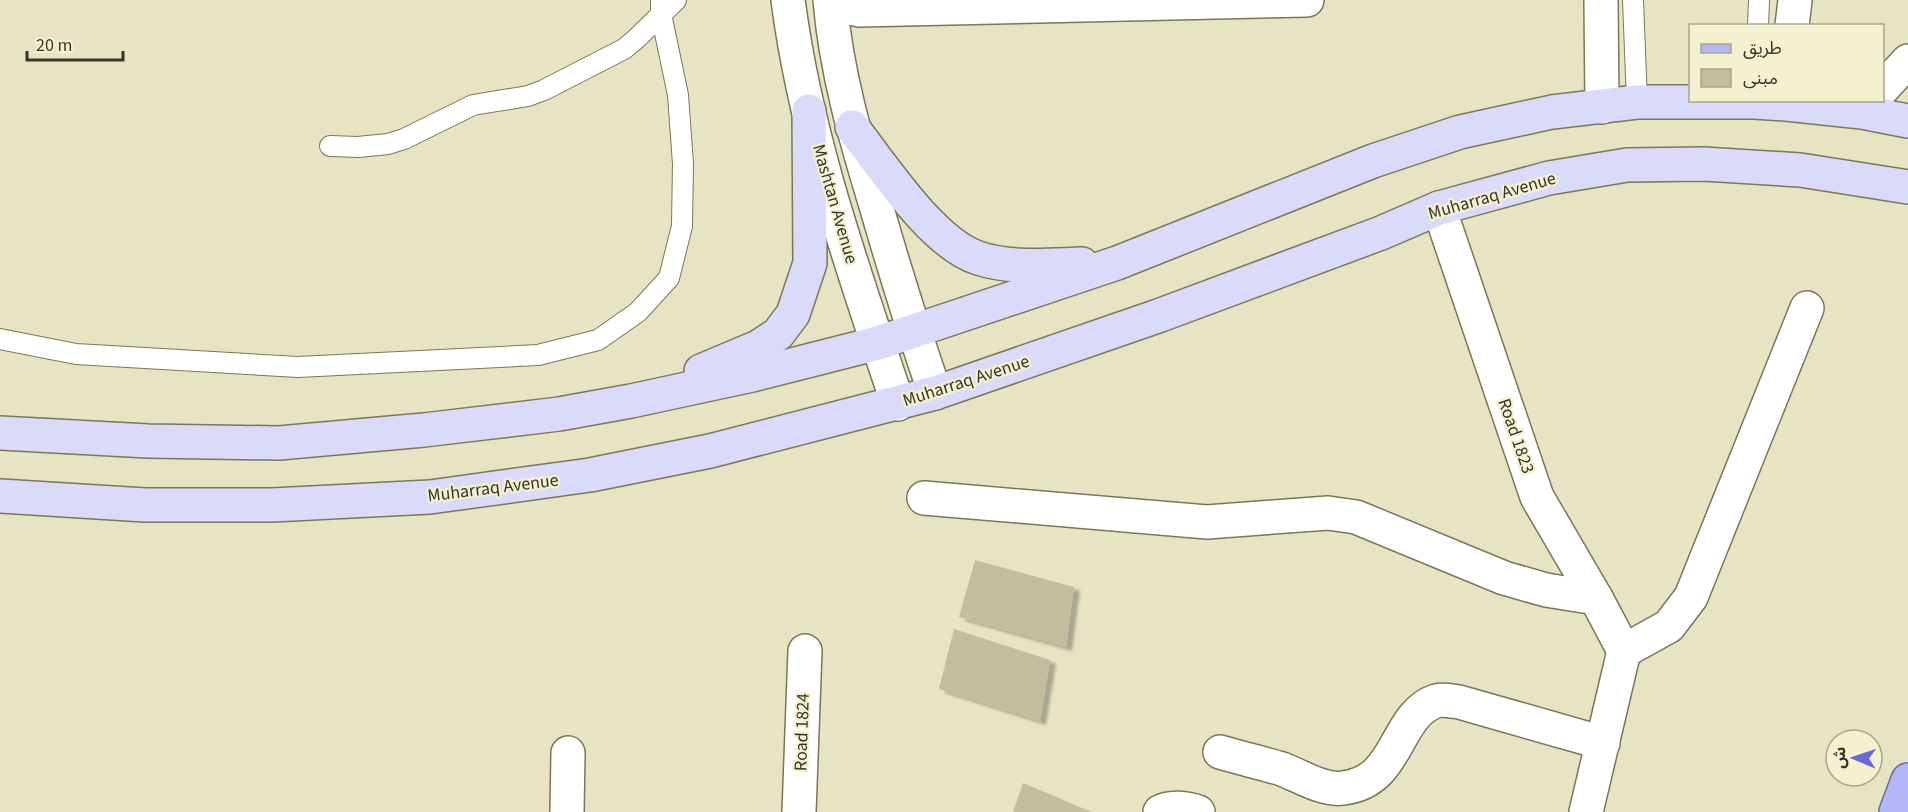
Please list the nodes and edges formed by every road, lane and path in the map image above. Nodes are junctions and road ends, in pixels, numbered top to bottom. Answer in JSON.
{"nodes":[{"id":1,"x":676,"y":0,"type":"edge"},
{"id":2,"x":788,"y":0,"type":"edge"},
{"id":3,"x":830,"y":0,"type":"edge"},
{"id":4,"x":837,"y":0,"type":"edge"},
{"id":5,"x":1307,"y":0,"type":"edge"},
{"id":6,"x":1600,"y":0,"type":"edge"},
{"id":7,"x":1633,"y":0,"type":"edge"},
{"id":8,"x":1759,"y":0,"type":"edge"},
{"id":9,"x":1795,"y":0,"type":"edge"},
{"id":10,"x":661,"y":7,"type":"edge"},
{"id":11,"x":1758,"y":24,"type":"edge"},
{"id":12,"x":1792,"y":24,"type":"edge"},
{"id":13,"x":1908,"y":61,"type":"edge"},
{"id":14,"x":1884,"y":87,"type":"edge"},
{"id":15,"x":1637,"y":102,"type":"junction"},
{"id":16,"x":1770,"y":102,"type":"edge"},
{"id":17,"x":1875,"y":102,"type":"edge"},
{"id":18,"x":1602,"y":107,"type":"junction"},
{"id":19,"x":809,"y":111,"type":"junction"},
{"id":20,"x":1908,"y":122,"type":"edge"},
{"id":21,"x":852,"y":127,"type":"junction"},
{"id":22,"x":330,"y":146,"type":"dead end"},
{"id":23,"x":1908,"y":187,"type":"edge"},
{"id":24,"x":1439,"y":208,"type":"junction"},
{"id":25,"x":1117,"y":263,"type":"junction"},
{"id":26,"x":1807,"y":308,"type":"dead end"},
{"id":27,"x":914,"y":331,"type":"junction"},
{"id":28,"x":0,"y":339,"type":"edge"},
{"id":29,"x":878,"y":343,"type":"junction"},
{"id":30,"x":935,"y":393,"type":"junction"},
{"id":31,"x":631,"y":401,"type":"junction"},
{"id":32,"x":898,"y":404,"type":"junction"},
{"id":33,"x":0,"y":433,"type":"edge"},
{"id":34,"x":0,"y":495,"type":"edge"},
{"id":35,"x":924,"y":498,"type":"dead end"},
{"id":36,"x":1596,"y":598,"type":"junction"},
{"id":37,"x":805,"y":651,"type":"dead end"},
{"id":38,"x":1624,"y":651,"type":"junction"},
{"id":39,"x":1602,"y":743,"type":"junction"},
{"id":40,"x":1220,"y":752,"type":"dead end"},
{"id":41,"x":568,"y":753,"type":"dead end"},
{"id":42,"x":1908,"y":780,"type":"edge"},
{"id":43,"x":567,"y":812,"type":"edge"},
{"id":44,"x":799,"y":812,"type":"edge"},
{"id":45,"x":1160,"y":812,"type":"edge"},
{"id":46,"x":1198,"y":812,"type":"edge"},
{"id":47,"x":1586,"y":812,"type":"edge"},
{"id":48,"x":1896,"y":812,"type":"edge"}],
"edges":[{"from":1,"to":10,"type":"lane"},
{"from":2,"to":19,"type":"street","name":"Mashtan Avenue"},
{"from":3,"to":21,"type":"street"},
{"from":4,"to":5,"type":"street"},
{"from":6,"to":18,"type":"street"},
{"from":7,"to":15,"type":"lane"},
{"from":8,"to":11,"type":"lane"},
{"from":9,"to":12,"type":"street"},
{"from":10,"to":22,"type":"lane"},
{"from":10,"to":28,"type":"lane"},
{"from":13,"to":14,"type":"street"},
{"from":15,"to":16,"type":"main road"},
{"from":15,"to":18,"type":"main road"},
{"from":17,"to":20,"type":"main road"},
{"from":18,"to":25,"type":"main road"},
{"from":19,"to":29,"type":"street","name":"Mashtan Avenue"},
{"from":19,"to":31,"type":"main road"},
{"from":21,"to":25,"type":"main road"},
{"from":21,"to":27,"type":"street"},
{"from":23,"to":24,"type":"main road","name":"Muharraq Avenue"},
{"from":24,"to":30,"type":"main road","name":"Muharraq Avenue"},
{"from":24,"to":36,"type":"street","name":"Road 1823"},
{"from":25,"to":27,"type":"main road"},
{"from":26,"to":38,"type":"street"},
{"from":27,"to":29,"type":"main road"},
{"from":27,"to":30,"type":"street"},
{"from":29,"to":31,"type":"main road"},
{"from":29,"to":32,"type":"street","name":"Mashtan Avenue"},
{"from":30,"to":32,"type":"main road","name":"Muharraq Avenue"},
{"from":31,"to":33,"type":"main road"},
{"from":32,"to":34,"type":"main road","name":"Muharraq Avenue"},
{"from":35,"to":36,"type":"street"},
{"from":36,"to":38,"type":"street","name":"Road 1823"},
{"from":37,"to":44,"type":"street","name":"Road 1824"},
{"from":38,"to":39,"type":"street"},
{"from":39,"to":40,"type":"street"},
{"from":39,"to":47,"type":"street"},
{"from":41,"to":43,"type":"street"},
{"from":42,"to":48,"type":"main road"},
{"from":45,"to":46,"type":"street"}]}
